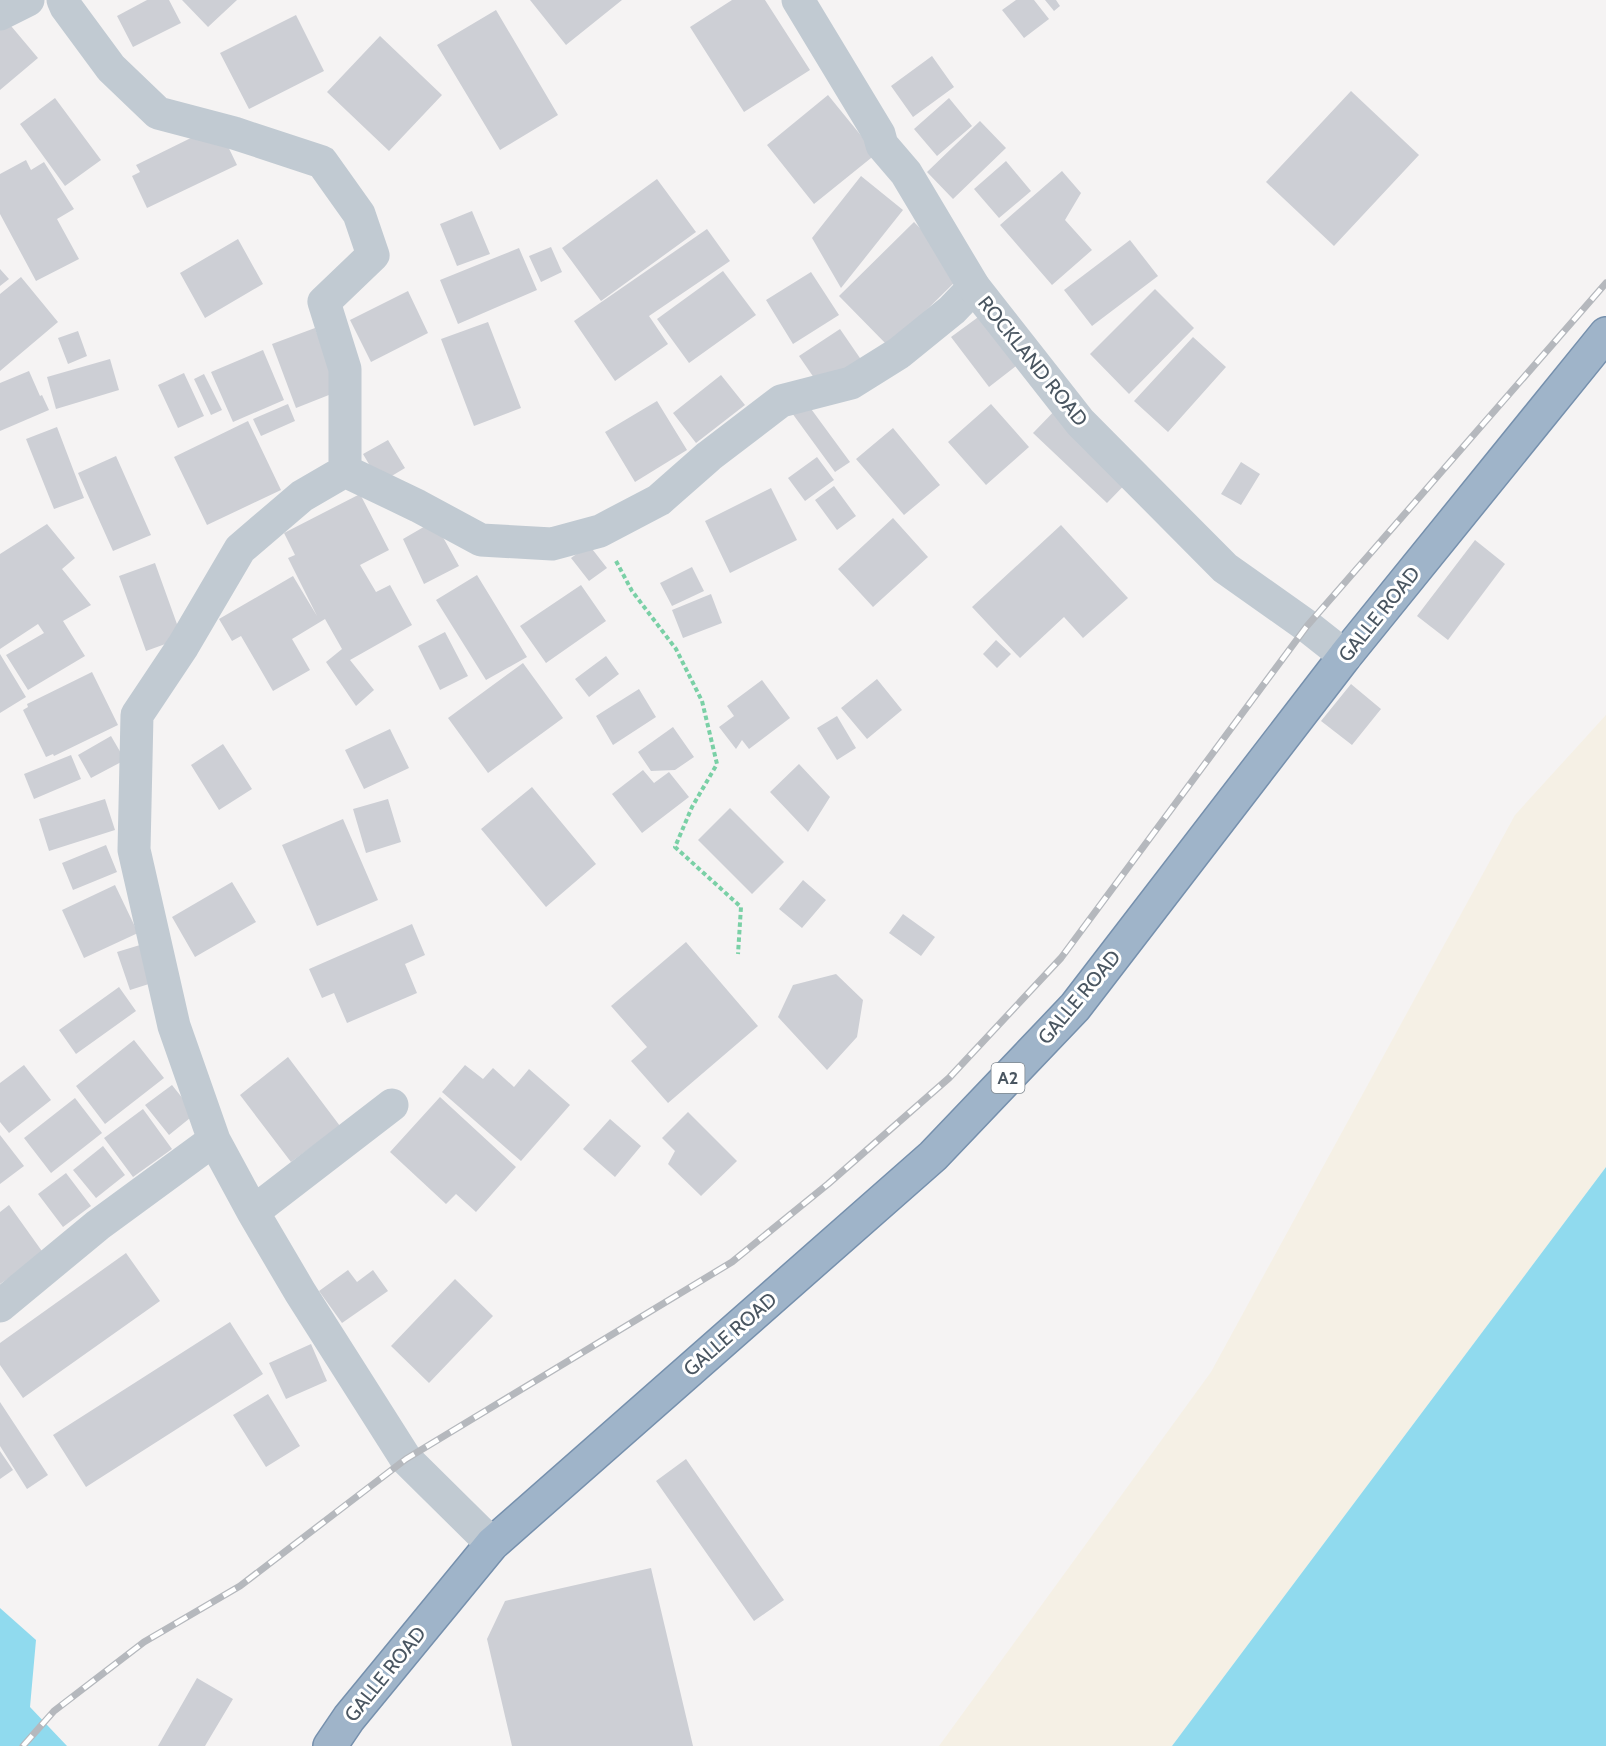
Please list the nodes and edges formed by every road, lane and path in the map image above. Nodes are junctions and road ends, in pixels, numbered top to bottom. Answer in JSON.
{"nodes":[{"id":1,"x":28,"y":0,"type":"edge"},
{"id":2,"x":63,"y":0,"type":"edge"},
{"id":3,"x":798,"y":0,"type":"edge"},
{"id":4,"x":0,"y":14,"type":"edge"},
{"id":5,"x":974,"y":287,"type":"junction"},
{"id":6,"x":1606,"y":334,"type":"edge"},
{"id":7,"x":345,"y":471,"type":"junction"},
{"id":8,"x":600,"y":531,"type":"junction"},
{"id":9,"x":1345,"y":656,"type":"junction"},
{"id":10,"x":738,"y":954,"type":"dead end"},
{"id":11,"x":392,"y":1104,"type":"dead end"},
{"id":12,"x":214,"y":1140,"type":"junction"},
{"id":13,"x":253,"y":1212,"type":"junction"},
{"id":14,"x":0,"y":1306,"type":"edge"},
{"id":15,"x":492,"y":1544,"type":"junction"},
{"id":16,"x":330,"y":1746,"type":"edge"}],
"edges":[{"from":1,"to":4,"type":"street"},
{"from":2,"to":7,"type":"street"},
{"from":3,"to":5,"type":"street","name":"ROCKLAND ROAD"},
{"from":5,"to":8,"type":"street"},
{"from":5,"to":9,"type":"street","name":"ROCKLAND ROAD"},
{"from":6,"to":9,"type":"highway","name":"GALLE ROAD","number":"A2"},
{"from":7,"to":8,"type":"street"},
{"from":7,"to":12,"type":"street"},
{"from":8,"to":10,"type":"path"},
{"from":9,"to":15,"type":"highway","name":"GALLE ROAD","number":"A2"},
{"from":11,"to":13,"type":"street"},
{"from":12,"to":13,"type":"street"},
{"from":12,"to":14,"type":"street"},
{"from":13,"to":15,"type":"street"},
{"from":15,"to":16,"type":"highway","name":"GALLE ROAD","number":"A2"}]}
